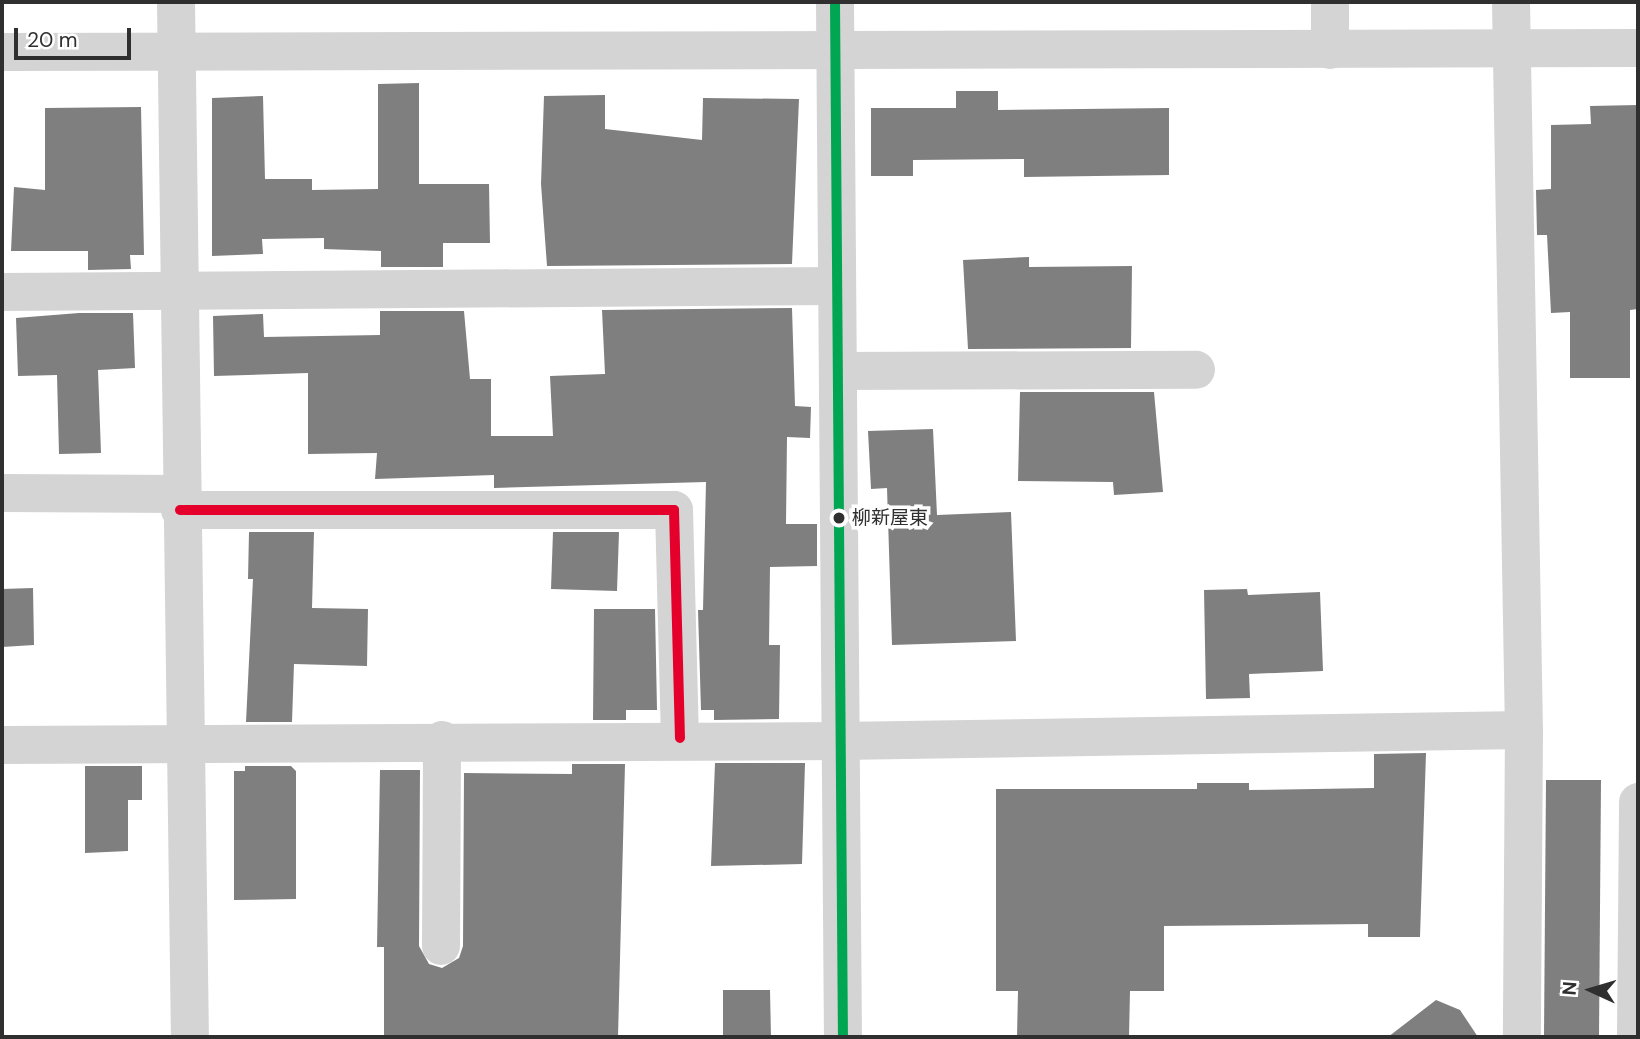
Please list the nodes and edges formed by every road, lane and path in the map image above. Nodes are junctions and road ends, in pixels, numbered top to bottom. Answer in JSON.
{"nodes":[{"id":1,"x":176,"y":2,"type":"edge"},
{"id":2,"x":835,"y":2,"type":"edge"},
{"id":3,"x":1330,"y":2,"type":"edge"},
{"id":4,"x":1511,"y":2,"type":"edge"},
{"id":5,"x":836,"y":48,"type":"junction"},
{"id":6,"x":1511,"y":48,"type":"junction"},
{"id":7,"x":1638,"y":48,"type":"edge"},
{"id":8,"x":1330,"y":50,"type":"junction"},
{"id":9,"x":2,"y":52,"type":"edge"},
{"id":10,"x":176,"y":52,"type":"junction"},
{"id":11,"x":837,"y":286,"type":"junction"},
{"id":12,"x":177,"y":289,"type":"junction"},
{"id":13,"x":2,"y":292,"type":"edge"},
{"id":14,"x":1196,"y":370,"type":"dead end"},
{"id":15,"x":838,"y":371,"type":"junction"},
{"id":16,"x":2,"y":493,"type":"edge"},
{"id":17,"x":181,"y":502,"type":"junction"},
{"id":18,"x":1524,"y":730,"type":"junction"},
{"id":19,"x":680,"y":738,"type":"junction"},
{"id":20,"x":442,"y":740,"type":"junction"},
{"id":21,"x":840,"y":741,"type":"junction"},
{"id":22,"x":183,"y":745,"type":"junction"},
{"id":23,"x":2,"y":746,"type":"edge"},
{"id":24,"x":1638,"y":802,"type":"edge"},
{"id":25,"x":1637,"y":904,"type":"edge"},
{"id":26,"x":441,"y":946,"type":"dead end"},
{"id":27,"x":190,"y":1037,"type":"edge"},
{"id":28,"x":843,"y":1037,"type":"edge"},
{"id":29,"x":1522,"y":1037,"type":"edge"},
{"id":30,"x":1636,"y":1037,"type":"edge"}],
"edges":[{"from":1,"to":10,"type":"street"},
{"from":2,"to":5,"type":"street"},
{"from":3,"to":8,"type":"street"},
{"from":4,"to":6,"type":"street"},
{"from":5,"to":8,"type":"street"},
{"from":5,"to":10,"type":"street"},
{"from":5,"to":11,"type":"street"},
{"from":6,"to":7,"type":"street"},
{"from":6,"to":8,"type":"street"},
{"from":6,"to":18,"type":"street"},
{"from":9,"to":10,"type":"street"},
{"from":10,"to":12,"type":"street"},
{"from":11,"to":12,"type":"street"},
{"from":11,"to":15,"type":"street"},
{"from":12,"to":13,"type":"street"},
{"from":12,"to":17,"type":"street"},
{"from":14,"to":15,"type":"street"},
{"from":15,"to":21,"type":"street"},
{"from":16,"to":17,"type":"street"},
{"from":17,"to":19,"type":"street"},
{"from":17,"to":22,"type":"street"},
{"from":18,"to":21,"type":"street"},
{"from":18,"to":29,"type":"street"},
{"from":19,"to":20,"type":"street"},
{"from":19,"to":21,"type":"street"},
{"from":20,"to":22,"type":"street"},
{"from":20,"to":26,"type":"street"},
{"from":21,"to":28,"type":"street"},
{"from":22,"to":23,"type":"street"},
{"from":22,"to":27,"type":"street"},
{"from":24,"to":25,"type":"street"},
{"from":25,"to":30,"type":"street"}]}
